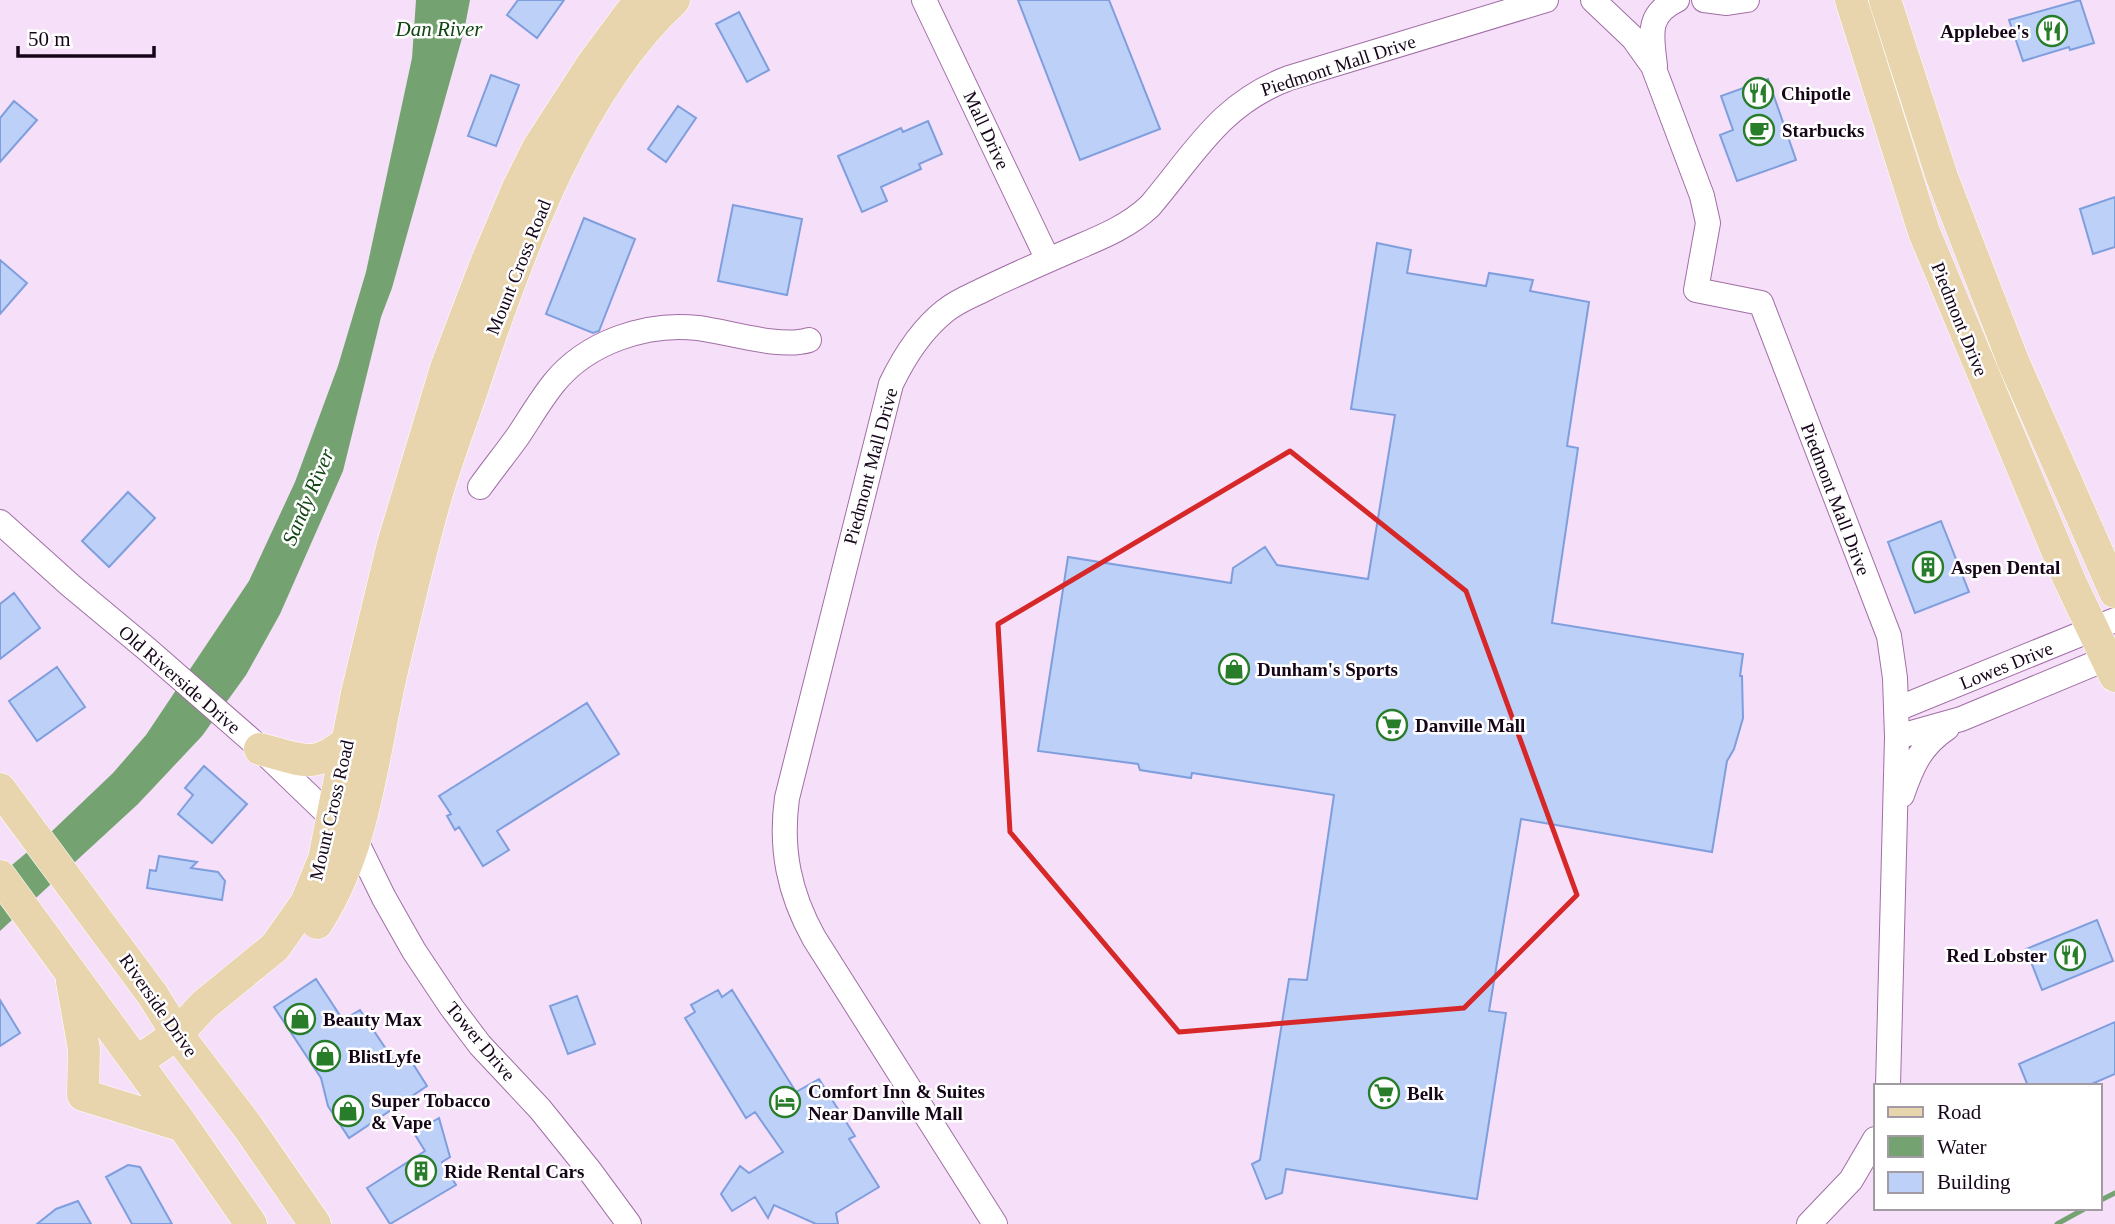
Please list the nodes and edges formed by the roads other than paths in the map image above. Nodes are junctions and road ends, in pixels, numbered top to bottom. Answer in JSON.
{"nodes":[{"id":1,"x":645,"y":0,"type":"edge"},
{"id":2,"x":674,"y":0,"type":"edge"},
{"id":3,"x":924,"y":0,"type":"edge"},
{"id":4,"x":1546,"y":0,"type":"edge"},
{"id":5,"x":1677,"y":0,"type":"edge"},
{"id":6,"x":1704,"y":0,"type":"edge"},
{"id":7,"x":1747,"y":0,"type":"edge"},
{"id":8,"x":1851,"y":0,"type":"edge"},
{"id":9,"x":1885,"y":0,"type":"edge"},
{"id":10,"x":1594,"y":1,"type":"edge"},
{"id":11,"x":1656,"y":70,"type":"junction"},
{"id":12,"x":1048,"y":260,"type":"junction"},
{"id":13,"x":809,"y":340,"type":"dead end"},
{"id":14,"x":480,"y":487,"type":"dead end"},
{"id":15,"x":0,"y":522,"type":"edge"},
{"id":16,"x":2115,"y":592,"type":"edge"},
{"id":17,"x":2104,"y":625,"type":"edge"},
{"id":18,"x":2112,"y":663,"type":"edge"},
{"id":19,"x":1897,"y":709,"type":"junction"},
{"id":20,"x":1961,"y":719,"type":"junction"},
{"id":21,"x":1897,"y":737,"type":"junction"},
{"id":22,"x":348,"y":741,"type":"junction"},
{"id":23,"x":255,"y":745,"type":"junction"},
{"id":24,"x":0,"y":789,"type":"edge"},
{"id":25,"x":332,"y":817,"type":"junction"},
{"id":26,"x":1894,"y":819,"type":"junction"},
{"id":27,"x":355,"y":841,"type":"junction"},
{"id":28,"x":0,"y":876,"type":"edge"},
{"id":29,"x":70,"y":971,"type":"junction"},
{"id":30,"x":177,"y":1034,"type":"junction"},
{"id":31,"x":137,"y":1062,"type":"junction"},
{"id":32,"x":1888,"y":1084,"type":"edge"},
{"id":33,"x":183,"y":1126,"type":"junction"},
{"id":34,"x":1874,"y":1141,"type":"edge"},
{"id":35,"x":251,"y":1224,"type":"edge"},
{"id":36,"x":315,"y":1224,"type":"edge"},
{"id":37,"x":629,"y":1224,"type":"edge"},
{"id":38,"x":995,"y":1224,"type":"edge"},
{"id":39,"x":1809,"y":1224,"type":"edge"}],
"edges":[{"from":1,"to":22,"type":"main road","name":"Mount Cross Road"},
{"from":2,"to":27,"type":"main road","name":"Mount Cross Road"},
{"from":3,"to":12,"type":"street","name":"Mall Drive"},
{"from":4,"to":12,"type":"street","name":"Piedmont Mall Drive"},
{"from":5,"to":11,"type":"street"},
{"from":6,"to":7,"type":"street"},
{"from":8,"to":17,"type":"main road","name":"Piedmont Drive"},
{"from":9,"to":16,"type":"main road","name":"Piedmont Drive"},
{"from":10,"to":11,"type":"street","name":"Piedmont Mall Drive"},
{"from":11,"to":19,"type":"street","name":"Piedmont Mall Drive"},
{"from":12,"to":38,"type":"street","name":"Piedmont Mall Drive"},
{"from":13,"to":14,"type":"street"},
{"from":15,"to":23,"type":"street","name":"Old Riverside Drive"},
{"from":17,"to":18,"type":"main road","name":"Piedmont Drive"},
{"from":17,"to":19,"type":"street","name":"Lowes Drive"},
{"from":18,"to":20,"type":"street","name":"Lowes Drive"},
{"from":19,"to":21,"type":"street","name":"Piedmont Mall Drive"},
{"from":20,"to":21,"type":"street","name":"Lowes Drive"},
{"from":20,"to":26,"type":"street"},
{"from":21,"to":26,"type":"street","name":"Piedmont Mall Drive"},
{"from":22,"to":23,"type":"main road"},
{"from":22,"to":25,"type":"main road","name":"Mount Cross Road"},
{"from":23,"to":25,"type":"street","name":"Old Riverside Drive"},
{"from":24,"to":30,"type":"main road","name":"Riverside Drive"},
{"from":25,"to":27,"type":"street","name":"Old Riverside Drive"},
{"from":25,"to":30,"type":"main road","name":"Mount Cross Road"},
{"from":26,"to":32,"type":"street","name":"Piedmont Mall Drive"},
{"from":27,"to":30,"type":"main road","name":"Mount Cross Road"},
{"from":27,"to":37,"type":"street","name":"Tower Drive"},
{"from":28,"to":29,"type":"main road"},
{"from":29,"to":31,"type":"main road"},
{"from":29,"to":33,"type":"main road"},
{"from":30,"to":31,"type":"main road"},
{"from":30,"to":36,"type":"main road","name":"Riverside Drive"},
{"from":31,"to":33,"type":"main road"},
{"from":33,"to":35,"type":"main road"},
{"from":34,"to":39,"type":"street"}]}
